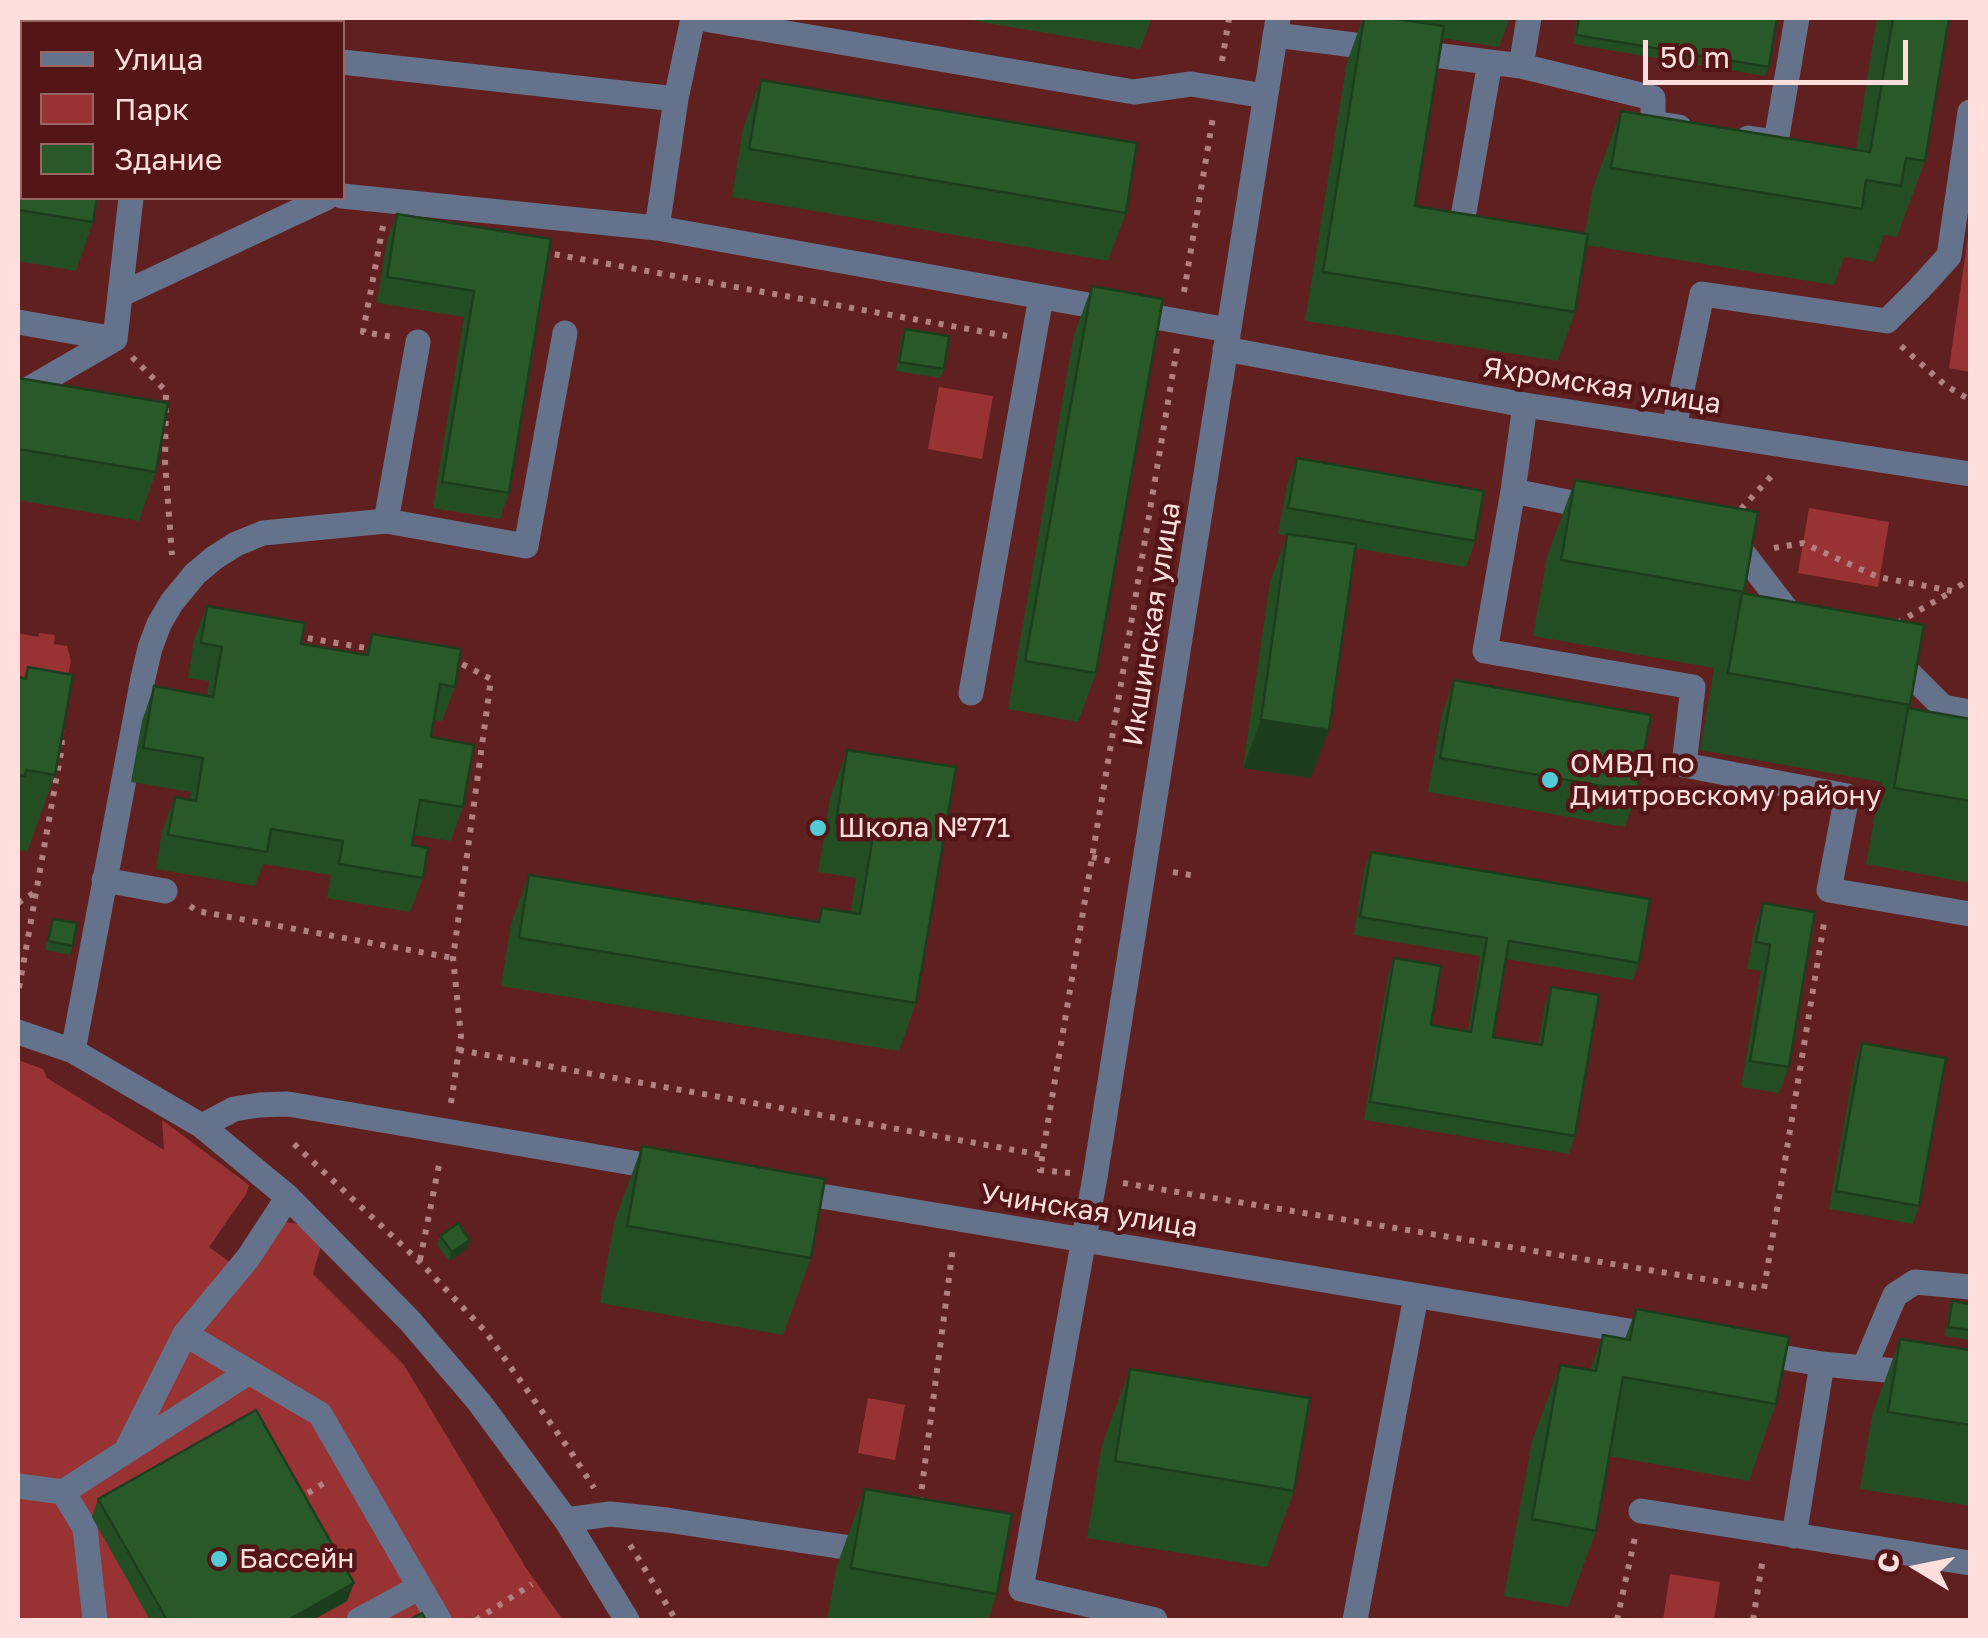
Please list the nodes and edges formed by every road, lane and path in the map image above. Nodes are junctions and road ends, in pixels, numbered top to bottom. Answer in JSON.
{"nodes":[{"id":1,"x":696,"y":18,"type":"edge"},
{"id":2,"x":1229,"y":18,"type":"edge"},
{"id":3,"x":1529,"y":18,"type":"edge"},
{"id":4,"x":1797,"y":18,"type":"edge"},
{"id":5,"x":1276,"y":26,"type":"edge"},
{"id":6,"x":345,"y":62,"type":"edge"},
{"id":7,"x":1490,"y":62,"type":"junction"},
{"id":8,"x":1221,"y":63,"type":"dead end"},
{"id":9,"x":1520,"y":66,"type":"junction"},
{"id":10,"x":1265,"y":96,"type":"junction"},
{"id":11,"x":676,"y":99,"type":"junction"},
{"id":12,"x":1216,"y":101,"type":"dead end"},
{"id":13,"x":1970,"y":112,"type":"edge"},
{"id":14,"x":345,"y":196,"type":"edge"},
{"id":15,"x":131,"y":200,"type":"edge"},
{"id":16,"x":322,"y":200,"type":"edge"},
{"id":17,"x":387,"y":200,"type":"junction"},
{"id":18,"x":1462,"y":223,"type":"edge"},
{"id":19,"x":658,"y":228,"type":"junction"},
{"id":20,"x":536,"y":251,"type":"edge"},
{"id":21,"x":120,"y":296,"type":"junction"},
{"id":22,"x":1041,"y":298,"type":"junction"},
{"id":23,"x":1182,"y":307,"type":"dead end"},
{"id":24,"x":1870,"y":318,"type":"junction"},
{"id":25,"x":18,"y":322,"type":"edge"},
{"id":26,"x":565,"y":333,"type":"dead end"},
{"id":27,"x":1178,"y":337,"type":"dead end"},
{"id":28,"x":115,"y":339,"type":"junction"},
{"id":29,"x":1227,"y":340,"type":"junction"},
{"id":30,"x":1033,"y":341,"type":"junction"},
{"id":31,"x":418,"y":342,"type":"joint"},
{"id":32,"x":18,"y":394,"type":"edge"},
{"id":33,"x":1970,"y":400,"type":"edge"},
{"id":34,"x":1525,"y":405,"type":"junction"},
{"id":35,"x":1674,"y":428,"type":"junction"},
{"id":36,"x":1797,"y":448,"type":"junction"},
{"id":37,"x":1970,"y":474,"type":"edge"},
{"id":38,"x":1513,"y":491,"type":"junction"},
{"id":39,"x":1626,"y":514,"type":"edge"},
{"id":40,"x":386,"y":521,"type":"junction"},
{"id":41,"x":1710,"y":531,"type":"joint"},
{"id":42,"x":1743,"y":554,"type":"junction"},
{"id":43,"x":1970,"y":579,"type":"edge"},
{"id":44,"x":1952,"y":591,"type":"junction"},
{"id":45,"x":172,"y":602,"type":"junction"},
{"id":46,"x":1815,"y":626,"type":"edge"},
{"id":47,"x":288,"y":635,"type":"edge"},
{"id":48,"x":1873,"y":638,"type":"joint"},
{"id":49,"x":385,"y":651,"type":"edge"},
{"id":50,"x":443,"y":661,"type":"edge"},
{"id":51,"x":971,"y":693,"type":"dead end"},
{"id":52,"x":1970,"y":712,"type":"edge"},
{"id":53,"x":59,"y":722,"type":"edge"},
{"id":54,"x":47,"y":744,"type":"edge"},
{"id":55,"x":62,"y":747,"type":"junction"},
{"id":56,"x":1092,"y":857,"type":"junction"},
{"id":57,"x":1130,"y":864,"type":"dead end"},
{"id":58,"x":1172,"y":872,"type":"dead end"},
{"id":59,"x":1196,"y":876,"type":"dead end"},
{"id":60,"x":104,"y":880,"type":"junction"},
{"id":61,"x":1829,"y":890,"type":"junction"},
{"id":62,"x":36,"y":892,"type":"junction"},
{"id":63,"x":165,"y":892,"type":"joint"},
{"id":64,"x":18,"y":903,"type":"edge"},
{"id":65,"x":1970,"y":914,"type":"edge"},
{"id":66,"x":453,"y":958,"type":"junction"},
{"id":67,"x":18,"y":988,"type":"edge"},
{"id":68,"x":18,"y":1032,"type":"edge"},
{"id":69,"x":459,"y":1050,"type":"junction"},
{"id":70,"x":73,"y":1051,"type":"junction"},
{"id":71,"x":450,"y":1102,"type":"dead end"},
{"id":72,"x":202,"y":1126,"type":"junction"},
{"id":73,"x":294,"y":1144,"type":"dead end"},
{"id":74,"x":1042,"y":1155,"type":"junction"},
{"id":75,"x":441,"y":1158,"type":"dead end"},
{"id":76,"x":1083,"y":1174,"type":"dead end"},
{"id":77,"x":700,"y":1175,"type":"edge"},
{"id":78,"x":1122,"y":1182,"type":"dead end"},
{"id":79,"x":758,"y":1185,"type":"edge"},
{"id":80,"x":288,"y":1197,"type":"junction"},
{"id":81,"x":1083,"y":1239,"type":"junction"},
{"id":82,"x":953,"y":1246,"type":"dead end"},
{"id":83,"x":420,"y":1262,"type":"junction"},
{"id":84,"x":1970,"y":1287,"type":"edge"},
{"id":85,"x":1416,"y":1296,"type":"junction"},
{"id":86,"x":185,"y":1334,"type":"junction"},
{"id":87,"x":1686,"y":1341,"type":"edge"},
{"id":88,"x":1725,"y":1347,"type":"edge"},
{"id":89,"x":1822,"y":1364,"type":"junction"},
{"id":90,"x":1864,"y":1368,"type":"junction"},
{"id":91,"x":249,"y":1372,"type":"junction"},
{"id":92,"x":1970,"y":1378,"type":"edge"},
{"id":93,"x":126,"y":1451,"type":"junction"},
{"id":94,"x":350,"y":1468,"type":"junction"},
{"id":95,"x":18,"y":1486,"type":"edge"},
{"id":96,"x":63,"y":1492,"type":"junction"},
{"id":97,"x":292,"y":1503,"type":"edge"},
{"id":98,"x":1641,"y":1511,"type":"joint"},
{"id":99,"x":610,"y":1514,"type":"junction"},
{"id":100,"x":918,"y":1518,"type":"edge"},
{"id":101,"x":566,"y":1520,"type":"junction"},
{"id":102,"x":1768,"y":1532,"type":"junction"},
{"id":103,"x":1794,"y":1536,"type":"junction"},
{"id":104,"x":894,"y":1554,"type":"edge"},
{"id":105,"x":1970,"y":1563,"type":"edge"},
{"id":106,"x":532,"y":1584,"type":"dead end"},
{"id":107,"x":420,"y":1587,"type":"junction"},
{"id":108,"x":95,"y":1620,"type":"edge"},
{"id":109,"x":360,"y":1620,"type":"edge"},
{"id":110,"x":439,"y":1620,"type":"edge"},
{"id":111,"x":476,"y":1620,"type":"edge"},
{"id":112,"x":627,"y":1620,"type":"edge"},
{"id":113,"x":676,"y":1620,"type":"edge"},
{"id":114,"x":1155,"y":1620,"type":"edge"},
{"id":115,"x":1355,"y":1620,"type":"edge"},
{"id":116,"x":1617,"y":1620,"type":"edge"},
{"id":117,"x":1753,"y":1620,"type":"edge"}],
"edges":[{"from":1,"to":10,"type":"street"},
{"from":1,"to":11,"type":"street"},
{"from":2,"to":8,"type":"path"},
{"from":3,"to":9,"type":"street"},
{"from":4,"to":9,"type":"street"},
{"from":5,"to":7,"type":"street"},
{"from":5,"to":10,"type":"street","name":"Икшинская улица"},
{"from":6,"to":11,"type":"street"},
{"from":7,"to":9,"type":"street"},
{"from":7,"to":18,"type":"street"},
{"from":10,"to":29,"type":"street","name":"Икшинская улица"},
{"from":11,"to":19,"type":"street"},
{"from":12,"to":23,"type":"path"},
{"from":13,"to":24,"type":"street"},
{"from":14,"to":17,"type":"street","name":"Яхромская улица"},
{"from":15,"to":21,"type":"street"},
{"from":16,"to":21,"type":"street"},
{"from":17,"to":19,"type":"street","name":"Яхромская улица"},
{"from":17,"to":31,"type":"path"},
{"from":19,"to":22,"type":"street","name":"Яхромская улица"},
{"from":20,"to":30,"type":"path"},
{"from":21,"to":28,"type":"street"},
{"from":22,"to":29,"type":"street","name":"Яхромская улица"},
{"from":22,"to":30,"type":"street"},
{"from":24,"to":33,"type":"path"},
{"from":24,"to":35,"type":"street"},
{"from":25,"to":28,"type":"street"},
{"from":26,"to":40,"type":"street"},
{"from":27,"to":56,"type":"path"},
{"from":28,"to":32,"type":"street"},
{"from":28,"to":45,"type":"path"},
{"from":29,"to":34,"type":"street","name":"Яхромская улица"},
{"from":29,"to":81,"type":"street","name":"Икшинская улица"},
{"from":30,"to":51,"type":"street"},
{"from":31,"to":40,"type":"street"},
{"from":34,"to":35,"type":"street","name":"Яхромская улица"},
{"from":34,"to":38,"type":"street"},
{"from":35,"to":36,"type":"street","name":"Яхромская улица"},
{"from":36,"to":37,"type":"street","name":"Яхромская улица"},
{"from":36,"to":41,"type":"path"},
{"from":38,"to":39,"type":"street"},
{"from":38,"to":61,"type":"street"},
{"from":40,"to":45,"type":"street"},
{"from":41,"to":42,"type":"street"},
{"from":42,"to":44,"type":"path"},
{"from":42,"to":46,"type":"street"},
{"from":43,"to":44,"type":"path"},
{"from":44,"to":48,"type":"path"},
{"from":45,"to":60,"type":"street"},
{"from":47,"to":49,"type":"path"},
{"from":48,"to":52,"type":"street"},
{"from":50,"to":66,"type":"path"},
{"from":53,"to":55,"type":"path"},
{"from":54,"to":55,"type":"path"},
{"from":55,"to":62,"type":"path"},
{"from":56,"to":57,"type":"path"},
{"from":56,"to":74,"type":"path"},
{"from":58,"to":59,"type":"path"},
{"from":60,"to":63,"type":"street"},
{"from":60,"to":70,"type":"street"},
{"from":61,"to":65,"type":"street"},
{"from":61,"to":78,"type":"path"},
{"from":62,"to":64,"type":"path"},
{"from":62,"to":67,"type":"path"},
{"from":63,"to":66,"type":"path"},
{"from":66,"to":69,"type":"path"},
{"from":68,"to":70,"type":"street"},
{"from":69,"to":71,"type":"path"},
{"from":69,"to":74,"type":"path"},
{"from":70,"to":72,"type":"street"},
{"from":72,"to":77,"type":"street"},
{"from":72,"to":80,"type":"street"},
{"from":73,"to":83,"type":"path"},
{"from":74,"to":76,"type":"path"},
{"from":75,"to":83,"type":"path"},
{"from":79,"to":81,"type":"street","name":"Учинская улица"},
{"from":80,"to":86,"type":"street"},
{"from":80,"to":101,"type":"street"},
{"from":81,"to":85,"type":"street","name":"Учинская улица"},
{"from":81,"to":114,"type":"street","name":"Икшинская улица"},
{"from":82,"to":100,"type":"path"},
{"from":83,"to":99,"type":"path"},
{"from":84,"to":90,"type":"street"},
{"from":85,"to":87,"type":"street","name":"Учинская улица"},
{"from":85,"to":115,"type":"street"},
{"from":86,"to":91,"type":"street"},
{"from":86,"to":93,"type":"street"},
{"from":88,"to":89,"type":"street"},
{"from":89,"to":90,"type":"street"},
{"from":89,"to":103,"type":"street"},
{"from":90,"to":92,"type":"street"},
{"from":91,"to":93,"type":"street"},
{"from":91,"to":94,"type":"street"},
{"from":93,"to":96,"type":"street"},
{"from":94,"to":97,"type":"path"},
{"from":94,"to":107,"type":"street"},
{"from":95,"to":96,"type":"street"},
{"from":96,"to":108,"type":"street"},
{"from":98,"to":102,"type":"street"},
{"from":98,"to":116,"type":"path"},
{"from":99,"to":101,"type":"street"},
{"from":99,"to":104,"type":"street"},
{"from":99,"to":113,"type":"path"},
{"from":101,"to":112,"type":"street"},
{"from":102,"to":103,"type":"street"},
{"from":102,"to":117,"type":"path"},
{"from":103,"to":105,"type":"street"},
{"from":106,"to":111,"type":"path"},
{"from":107,"to":109,"type":"street"},
{"from":107,"to":110,"type":"street"}]}
